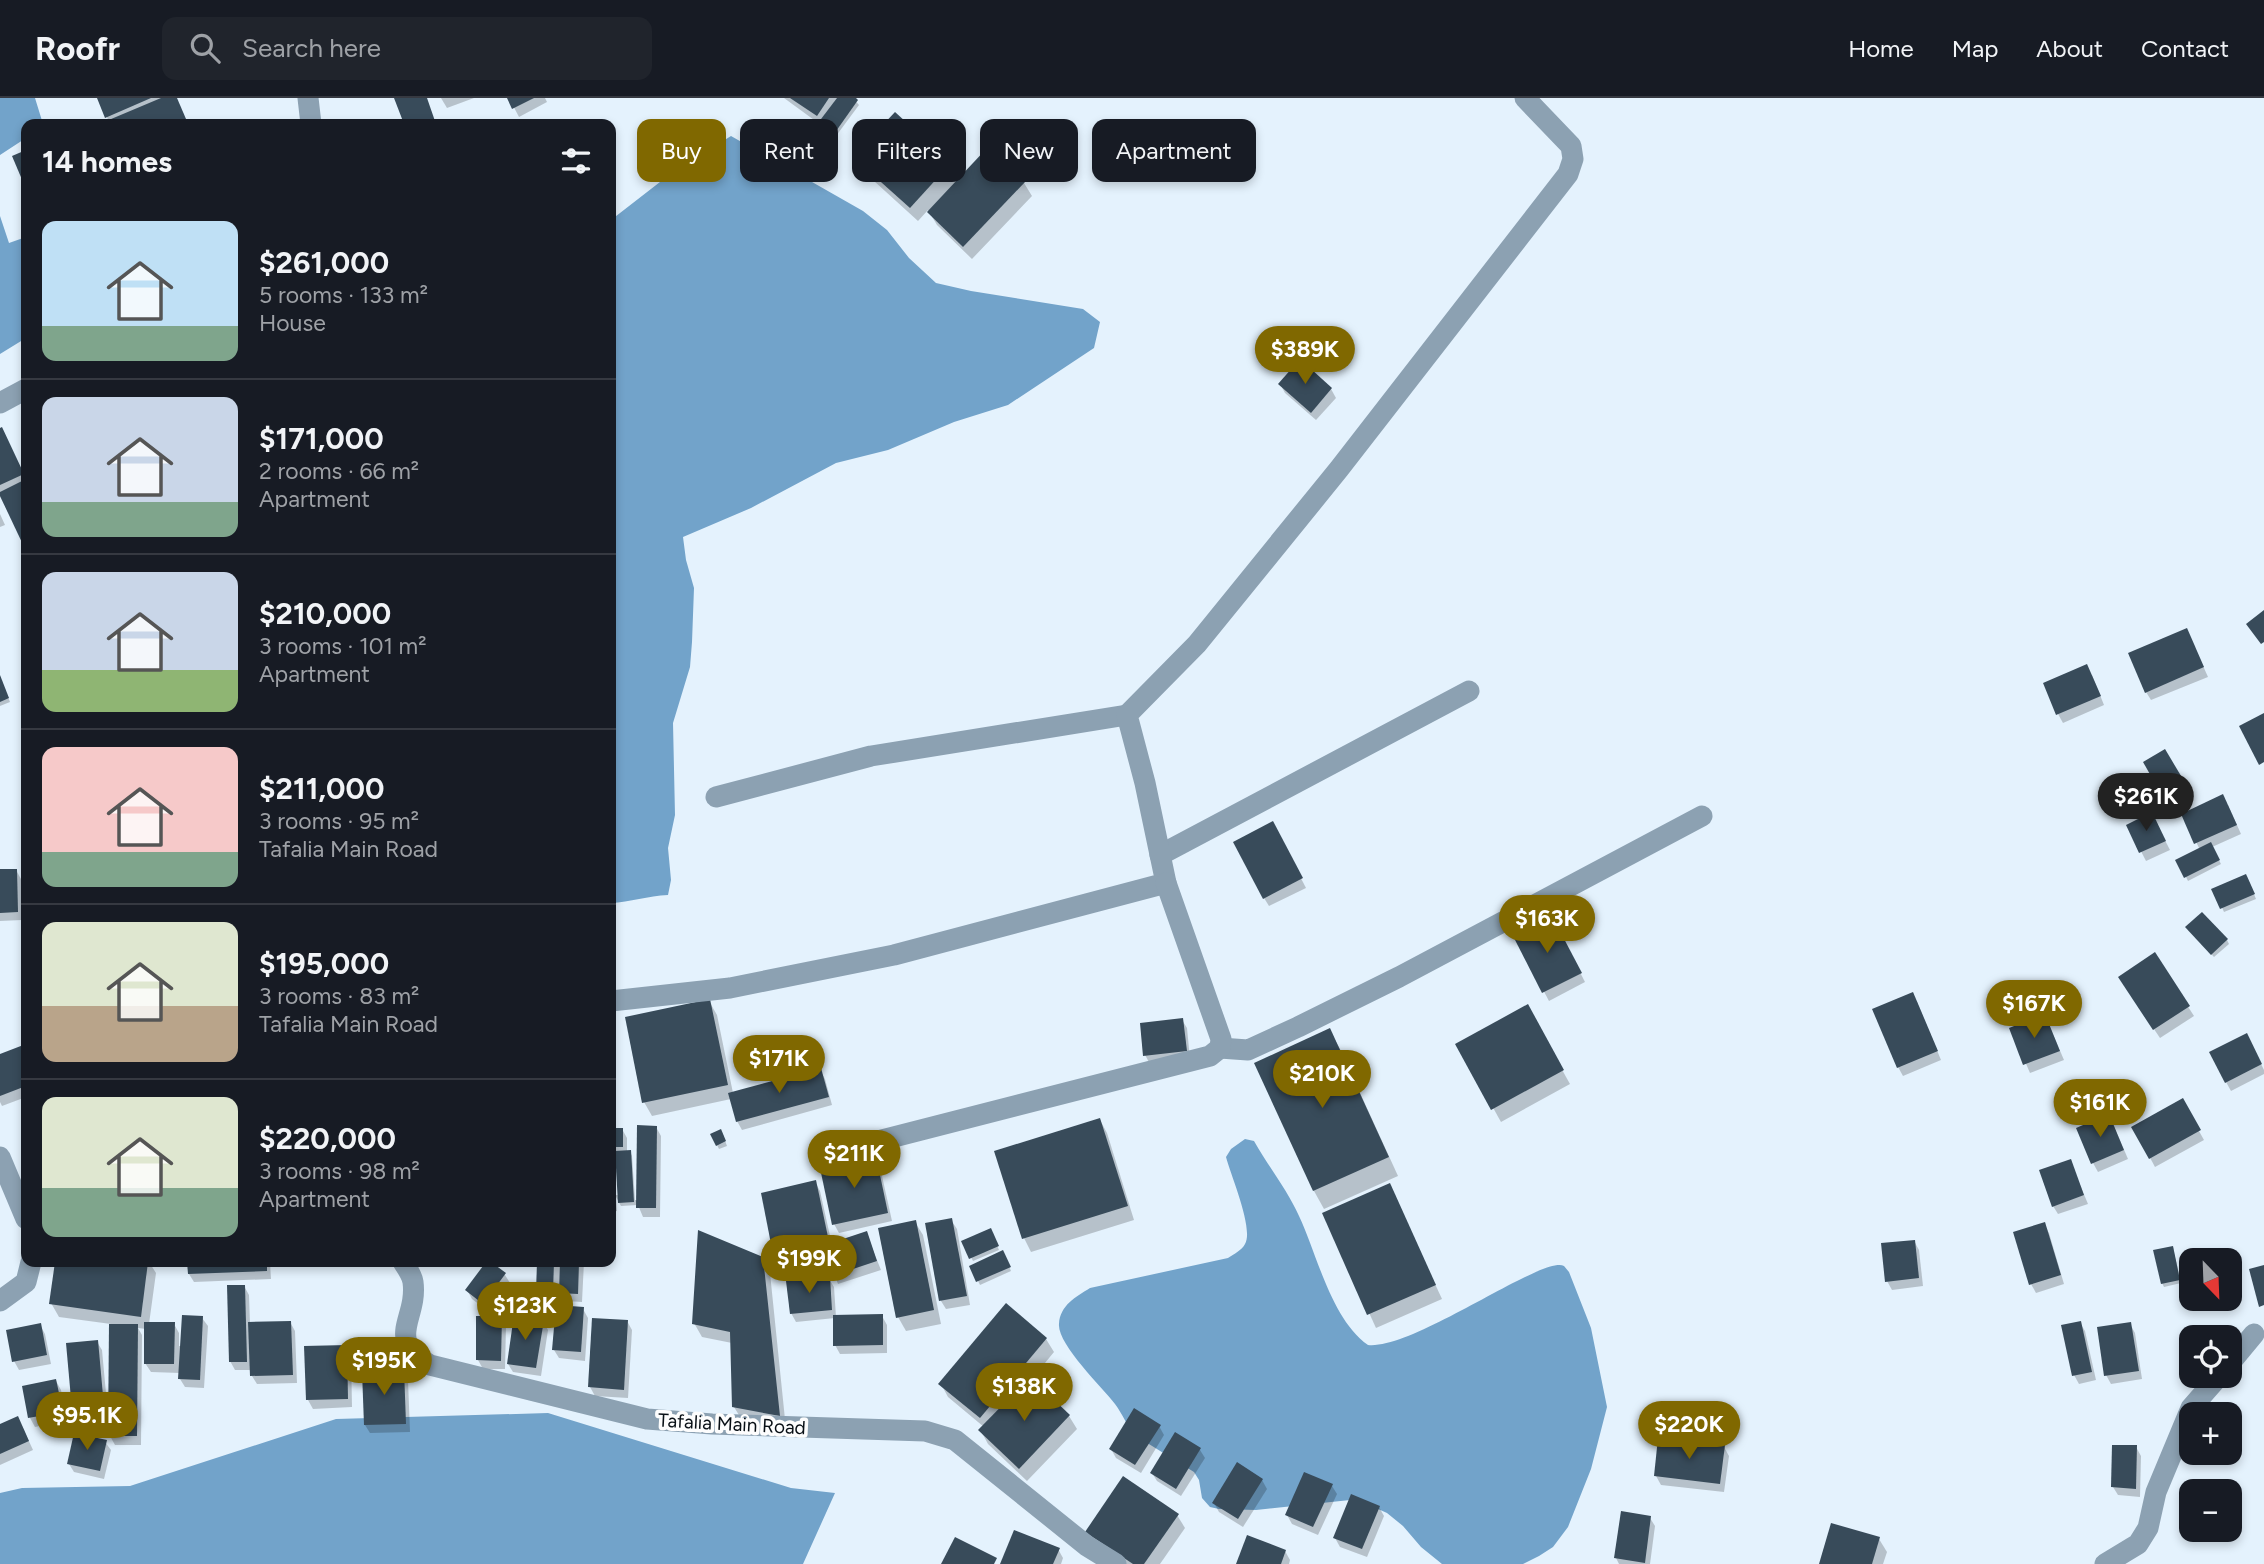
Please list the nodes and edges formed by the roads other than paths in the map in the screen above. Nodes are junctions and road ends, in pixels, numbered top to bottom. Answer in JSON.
{"nodes":[{"id":1,"x":308,"y":98,"type":"edge"},
{"id":2,"x":1525,"y":98,"type":"edge"},
{"id":3,"x":310,"y":119,"type":"edge"},
{"id":4,"x":21,"y":392,"type":"edge"},
{"id":5,"x":0,"y":403,"type":"edge"},
{"id":6,"x":1469,"y":691,"type":"dead end"},
{"id":7,"x":1127,"y":715,"type":"junction"},
{"id":8,"x":716,"y":797,"type":"dead end"},
{"id":9,"x":1702,"y":816,"type":"dead end"},
{"id":10,"x":1160,"y":855,"type":"junction"},
{"id":11,"x":1166,"y":883,"type":"junction"},
{"id":12,"x":616,"y":1000,"type":"edge"},
{"id":13,"x":1220,"y":1048,"type":"junction"},
{"id":14,"x":843,"y":1150,"type":"dead end"},
{"id":15,"x":0,"y":1157,"type":"edge"},
{"id":16,"x":21,"y":1211,"type":"edge"},
{"id":17,"x":30,"y":1267,"type":"edge"},
{"id":18,"x":406,"y":1267,"type":"edge"},
{"id":19,"x":0,"y":1301,"type":"edge"},
{"id":20,"x":2254,"y":1334,"type":"dead end"},
{"id":21,"x":2242,"y":1348,"type":"edge"},
{"id":22,"x":2208,"y":1388,"type":"edge"},
{"id":23,"x":1116,"y":1564,"type":"edge"},
{"id":24,"x":2105,"y":1564,"type":"edge"}],
"edges":[{"from":1,"to":3,"type":"street"},
{"from":2,"to":7,"type":"street"},
{"from":4,"to":5,"type":"street"},
{"from":6,"to":10,"type":"street"},
{"from":7,"to":8,"type":"street"},
{"from":7,"to":10,"type":"street"},
{"from":9,"to":13,"type":"street"},
{"from":10,"to":11,"type":"street"},
{"from":11,"to":12,"type":"street"},
{"from":11,"to":13,"type":"street"},
{"from":13,"to":14,"type":"street"},
{"from":15,"to":16,"type":"street"},
{"from":17,"to":19,"type":"street"},
{"from":18,"to":23,"type":"street","name":"Tafalia Main Road"},
{"from":20,"to":21,"type":"street"},
{"from":22,"to":24,"type":"street"}]}
